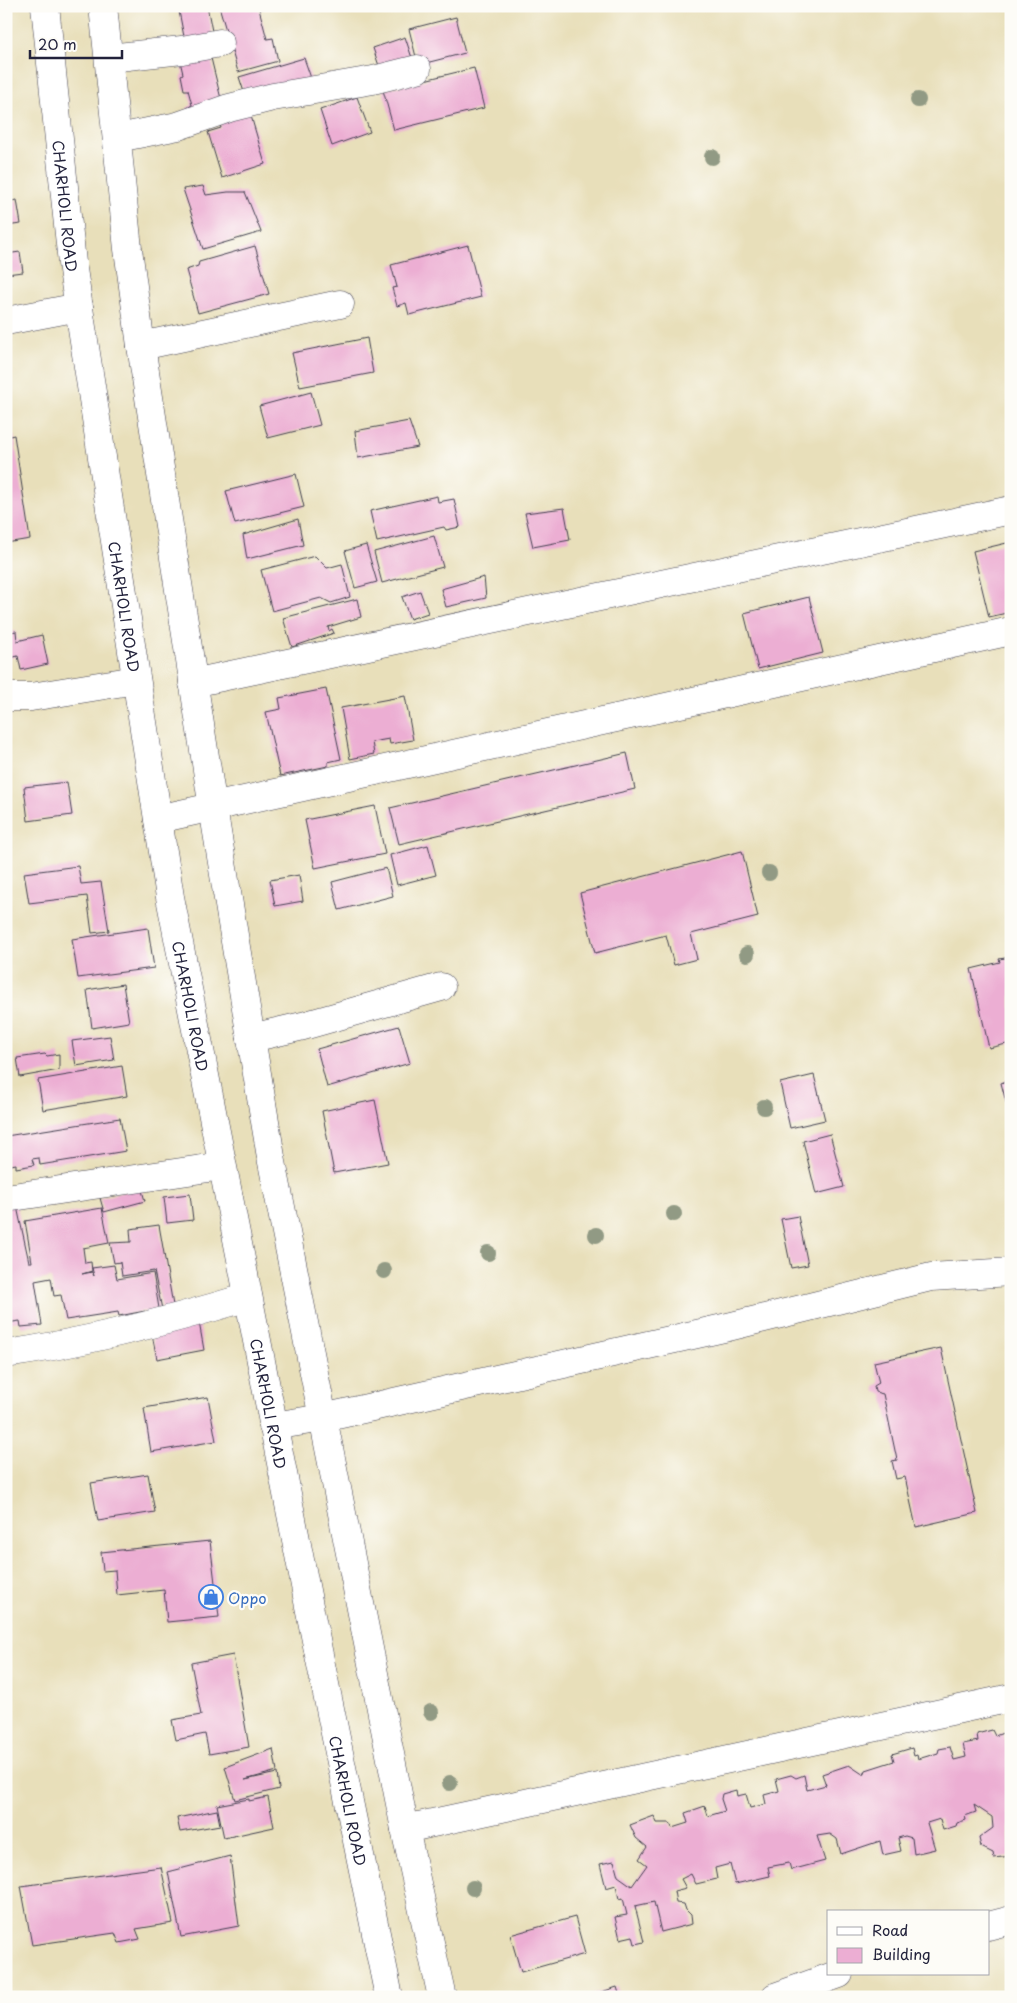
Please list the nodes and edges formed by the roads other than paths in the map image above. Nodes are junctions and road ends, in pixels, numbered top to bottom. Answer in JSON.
{"nodes":[{"id":1,"x":45,"y":6,"type":"edge"},
{"id":2,"x":103,"y":6,"type":"edge"},
{"id":3,"x":220,"y":42,"type":"dead end"},
{"id":4,"x":109,"y":58,"type":"junction"},
{"id":5,"x":417,"y":68,"type":"dead end"},
{"id":6,"x":118,"y":138,"type":"junction"},
{"id":7,"x":340,"y":304,"type":"dead end"},
{"id":8,"x":79,"y":307,"type":"junction"},
{"id":9,"x":6,"y":320,"type":"edge"},
{"id":10,"x":141,"y":346,"type":"junction"},
{"id":11,"x":1011,"y":510,"type":"edge"},
{"id":12,"x":1011,"y":631,"type":"edge"},
{"id":13,"x":136,"y":680,"type":"junction"},
{"id":14,"x":193,"y":683,"type":"junction"},
{"id":15,"x":6,"y":697,"type":"edge"},
{"id":16,"x":213,"y":808,"type":"junction"},
{"id":17,"x":158,"y":819,"type":"junction"},
{"id":18,"x":441,"y":987,"type":"dead end"},
{"id":19,"x":251,"y":1038,"type":"junction"},
{"id":20,"x":222,"y":1166,"type":"junction"},
{"id":21,"x":6,"y":1198,"type":"edge"},
{"id":22,"x":1011,"y":1272,"type":"edge"},
{"id":23,"x":248,"y":1297,"type":"junction"},
{"id":24,"x":6,"y":1354,"type":"edge"},
{"id":25,"x":323,"y":1418,"type":"junction"},
{"id":26,"x":273,"y":1426,"type":"junction"},
{"id":27,"x":1011,"y":1698,"type":"edge"},
{"id":28,"x":405,"y":1829,"type":"junction"},
{"id":29,"x":1011,"y":1920,"type":"edge"},
{"id":30,"x":990,"y":1925,"type":"edge"},
{"id":31,"x":833,"y":1976,"type":"edge"},
{"id":32,"x":389,"y":1997,"type":"edge"},
{"id":33,"x":442,"y":1997,"type":"edge"},
{"id":34,"x":775,"y":1997,"type":"edge"}],
"edges":[{"from":1,"to":8,"type":"street","name":"CHARHOLI ROAD"},
{"from":2,"to":4,"type":"street"},
{"from":3,"to":4,"type":"street"},
{"from":4,"to":6,"type":"street"},
{"from":5,"to":6,"type":"street"},
{"from":6,"to":10,"type":"street"},
{"from":7,"to":10,"type":"street"},
{"from":8,"to":9,"type":"street"},
{"from":8,"to":13,"type":"street","name":"CHARHOLI ROAD"},
{"from":10,"to":14,"type":"street"},
{"from":11,"to":14,"type":"street"},
{"from":12,"to":16,"type":"street"},
{"from":13,"to":15,"type":"street"},
{"from":13,"to":17,"type":"street","name":"CHARHOLI ROAD"},
{"from":14,"to":16,"type":"street"},
{"from":16,"to":17,"type":"street"},
{"from":16,"to":19,"type":"street"},
{"from":17,"to":20,"type":"street","name":"CHARHOLI ROAD"},
{"from":18,"to":19,"type":"street"},
{"from":19,"to":25,"type":"street"},
{"from":20,"to":21,"type":"street"},
{"from":20,"to":23,"type":"street","name":"CHARHOLI ROAD"},
{"from":22,"to":25,"type":"street"},
{"from":23,"to":24,"type":"street"},
{"from":23,"to":26,"type":"street","name":"CHARHOLI ROAD"},
{"from":25,"to":26,"type":"street"},
{"from":25,"to":28,"type":"street"},
{"from":26,"to":32,"type":"street","name":"CHARHOLI ROAD"},
{"from":27,"to":28,"type":"street"},
{"from":28,"to":33,"type":"street"},
{"from":29,"to":30,"type":"street"},
{"from":31,"to":34,"type":"street"}]}
